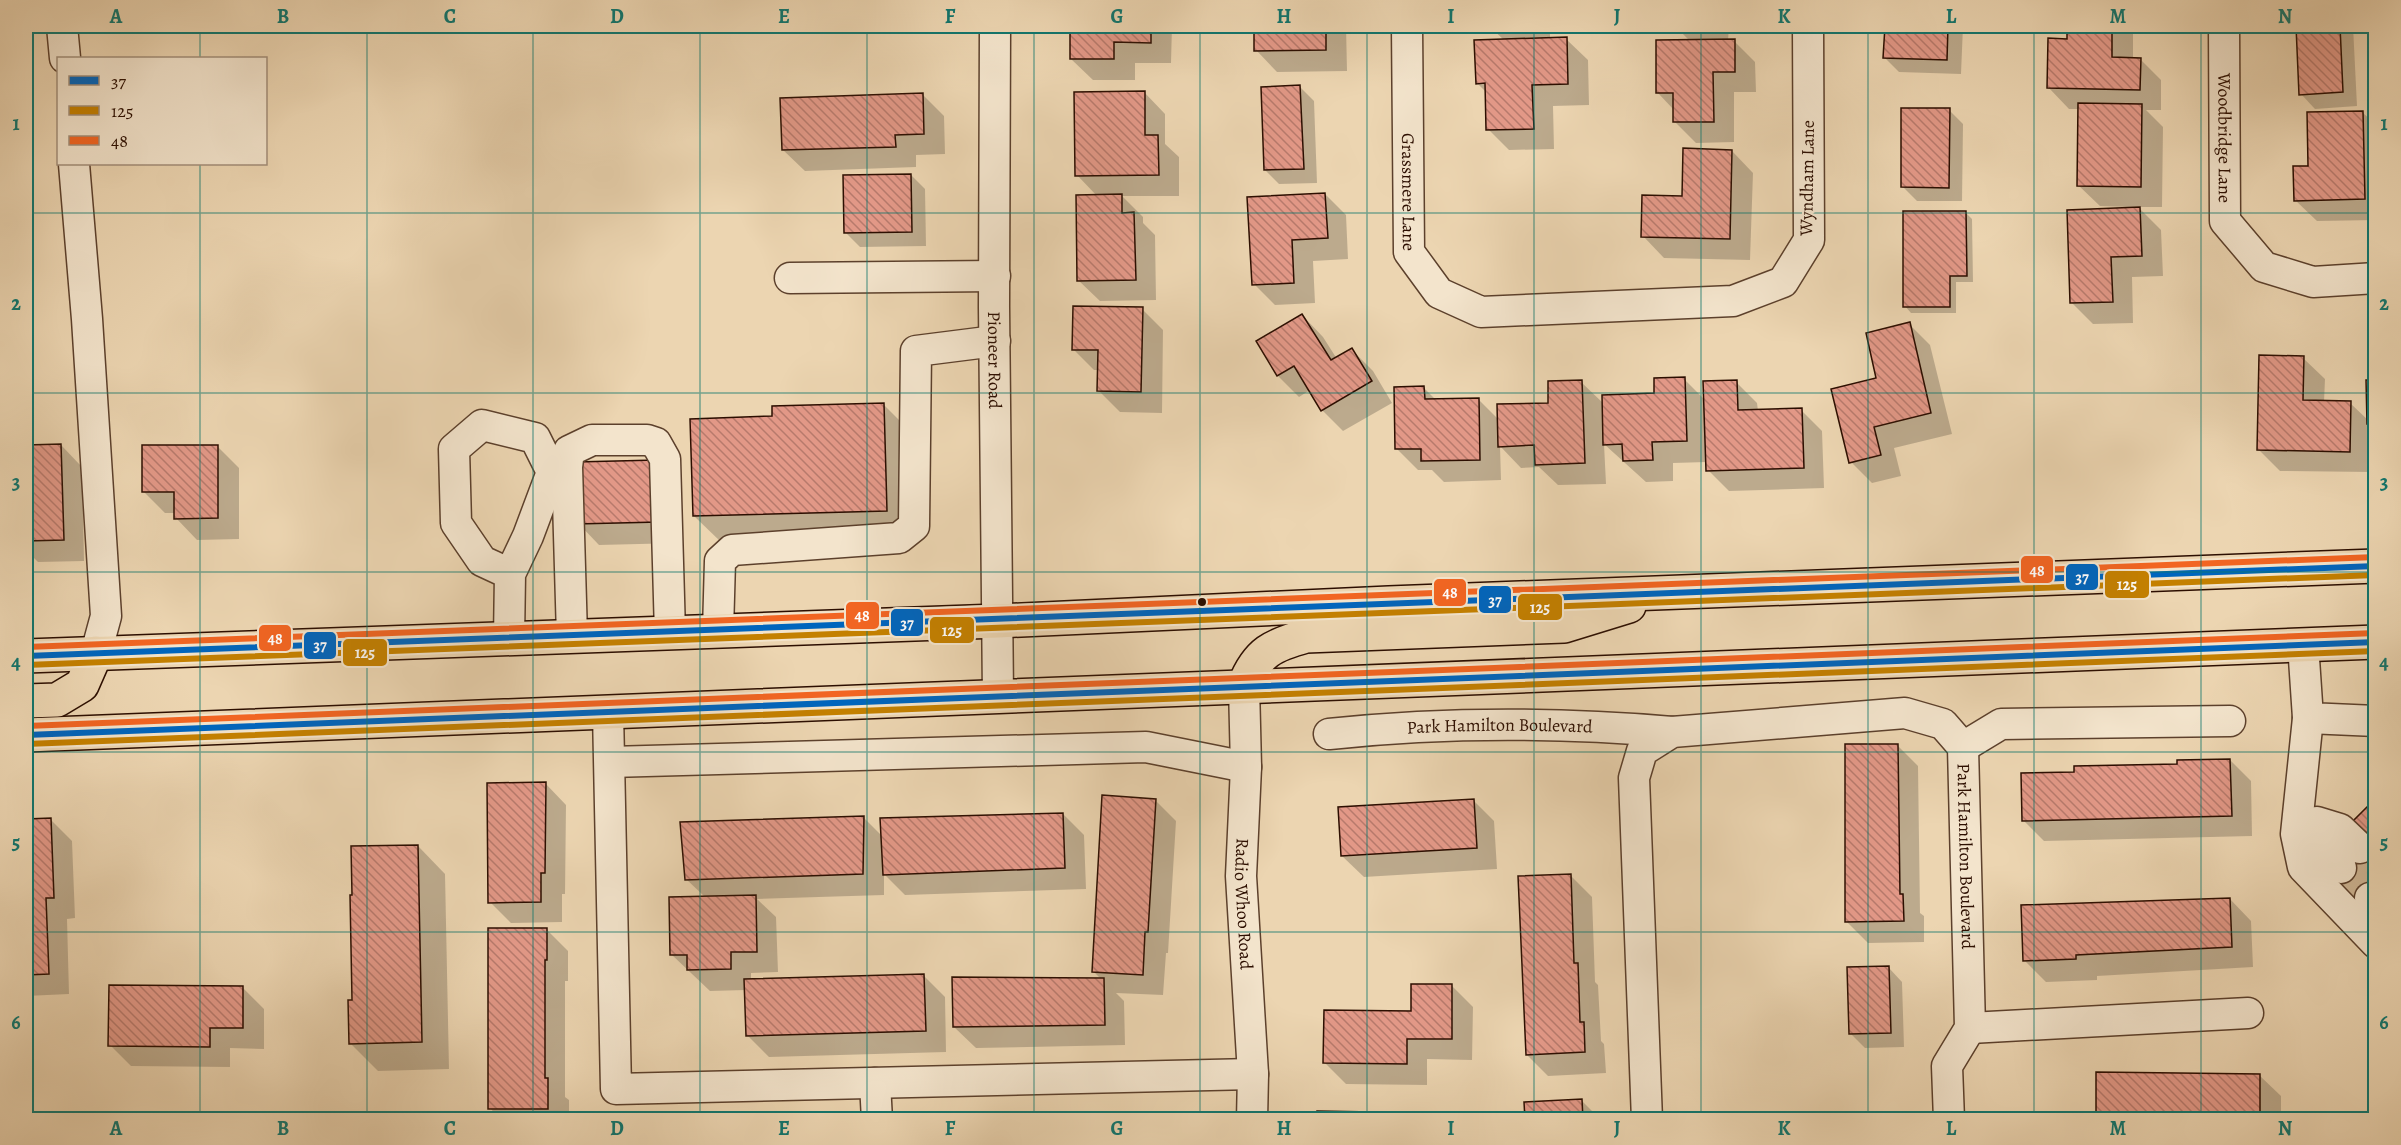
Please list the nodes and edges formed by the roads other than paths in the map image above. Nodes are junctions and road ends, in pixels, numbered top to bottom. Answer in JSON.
{"nodes":[{"id":1,"x":62,"y":26,"type":"edge"},
{"id":2,"x":995,"y":26,"type":"edge"},
{"id":3,"x":1407,"y":26,"type":"edge"},
{"id":4,"x":1808,"y":26,"type":"edge"},
{"id":5,"x":2224,"y":26,"type":"edge"},
{"id":6,"x":65,"y":57,"type":"edge"},
{"id":7,"x":74,"y":165,"type":"edge"},
{"id":8,"x":995,"y":276,"type":"junction"},
{"id":9,"x":790,"y":278,"type":"dead end"},
{"id":10,"x":2376,"y":278,"type":"edge"},
{"id":11,"x":1599,"y":307,"type":"joint"},
{"id":12,"x":995,"y":341,"type":"junction"},
{"id":13,"x":2376,"y":566,"type":"edge"},
{"id":14,"x":510,"y":574,"type":"junction"},
{"id":15,"x":1674,"y":592,"type":"junction"},
{"id":16,"x":998,"y":621,"type":"junction"},
{"id":17,"x":718,"y":631,"type":"junction"},
{"id":18,"x":670,"y":633,"type":"junction"},
{"id":19,"x":572,"y":636,"type":"junction"},
{"id":20,"x":509,"y":639,"type":"junction"},
{"id":21,"x":2376,"y":642,"type":"edge"},
{"id":22,"x":2303,"y":644,"type":"junction"},
{"id":23,"x":96,"y":653,"type":"junction"},
{"id":24,"x":26,"y":656,"type":"edge"},
{"id":25,"x":1244,"y":686,"type":"junction"},
{"id":26,"x":998,"y":696,"type":"junction"},
{"id":27,"x":26,"y":701,"type":"edge"},
{"id":28,"x":608,"y":712,"type":"junction"},
{"id":29,"x":2308,"y":718,"type":"junction"},
{"id":30,"x":2230,"y":721,"type":"dead end"},
{"id":31,"x":2376,"y":721,"type":"edge"},
{"id":32,"x":1672,"y":732,"type":"junction"},
{"id":33,"x":1329,"y":734,"type":"dead end"},
{"id":34,"x":26,"y":735,"type":"edge"},
{"id":35,"x":1963,"y":747,"type":"junction"},
{"id":36,"x":610,"y":762,"type":"junction"},
{"id":37,"x":1246,"y":767,"type":"junction"},
{"id":38,"x":2308,"y":811,"type":"junction"},
{"id":39,"x":2351,"y":858,"type":"tunnel mouth"},
{"id":40,"x":2376,"y":943,"type":"edge"},
{"id":41,"x":2248,"y":1013,"type":"dead end"},
{"id":42,"x":1970,"y":1028,"type":"junction"},
{"id":43,"x":1253,"y":1074,"type":"junction"},
{"id":44,"x":875,"y":1083,"type":"junction"},
{"id":45,"x":877,"y":1119,"type":"edge"},
{"id":46,"x":1251,"y":1119,"type":"edge"},
{"id":47,"x":1647,"y":1119,"type":"edge"},
{"id":48,"x":1949,"y":1119,"type":"edge"}],
"edges":[{"from":1,"to":6,"type":"street"},
{"from":2,"to":8,"type":"street","name":"Pioneer Road"},
{"from":3,"to":11,"type":"street","name":"Grassmere Lane"},
{"from":4,"to":11,"type":"street","name":"Wyndham Lane"},
{"from":5,"to":10,"type":"street","name":"Woodbridge Lane"},
{"from":7,"to":23,"type":"street"},
{"from":8,"to":9,"type":"street"},
{"from":8,"to":12,"type":"street","name":"Pioneer Road"},
{"from":12,"to":16,"type":"street","name":"Pioneer Road"},
{"from":12,"to":17,"type":"street"},
{"from":13,"to":15,"type":"main road"},
{"from":14,"to":14,"type":"street"},
{"from":14,"to":20,"type":"street"},
{"from":15,"to":16,"type":"main road"},
{"from":15,"to":25,"type":"main road"},
{"from":16,"to":17,"type":"main road"},
{"from":16,"to":26,"type":"street","name":"Pioneer Road"},
{"from":17,"to":18,"type":"main road"},
{"from":18,"to":19,"type":"main road"},
{"from":18,"to":19,"type":"street"},
{"from":19,"to":20,"type":"main road"},
{"from":20,"to":23,"type":"main road"},
{"from":21,"to":22,"type":"main road"},
{"from":22,"to":25,"type":"main road"},
{"from":22,"to":29,"type":"street"},
{"from":23,"to":24,"type":"main road"},
{"from":23,"to":27,"type":"main road"},
{"from":25,"to":26,"type":"main road"},
{"from":25,"to":37,"type":"street","name":"Radio Whoo Road"},
{"from":26,"to":28,"type":"main road"},
{"from":28,"to":34,"type":"main road"},
{"from":28,"to":36,"type":"street"},
{"from":29,"to":31,"type":"street"},
{"from":29,"to":38,"type":"street"},
{"from":30,"to":35,"type":"street"},
{"from":32,"to":33,"type":"street","name":"Park Hamilton Boulevard"},
{"from":32,"to":35,"type":"street","name":"Park Hamilton Boulevard"},
{"from":32,"to":47,"type":"street","name":"Park Hamilton Boulevard"},
{"from":35,"to":42,"type":"street","name":"Park Hamilton Boulevard"},
{"from":36,"to":37,"type":"street"},
{"from":36,"to":44,"type":"street"},
{"from":37,"to":43,"type":"street","name":"Radio Whoo Road"},
{"from":38,"to":39,"type":"street"},
{"from":38,"to":40,"type":"street"},
{"from":41,"to":42,"type":"street"},
{"from":42,"to":48,"type":"street"},
{"from":43,"to":44,"type":"street"},
{"from":43,"to":46,"type":"street","name":"Radio Whoo Road"},
{"from":44,"to":45,"type":"street"}]}
